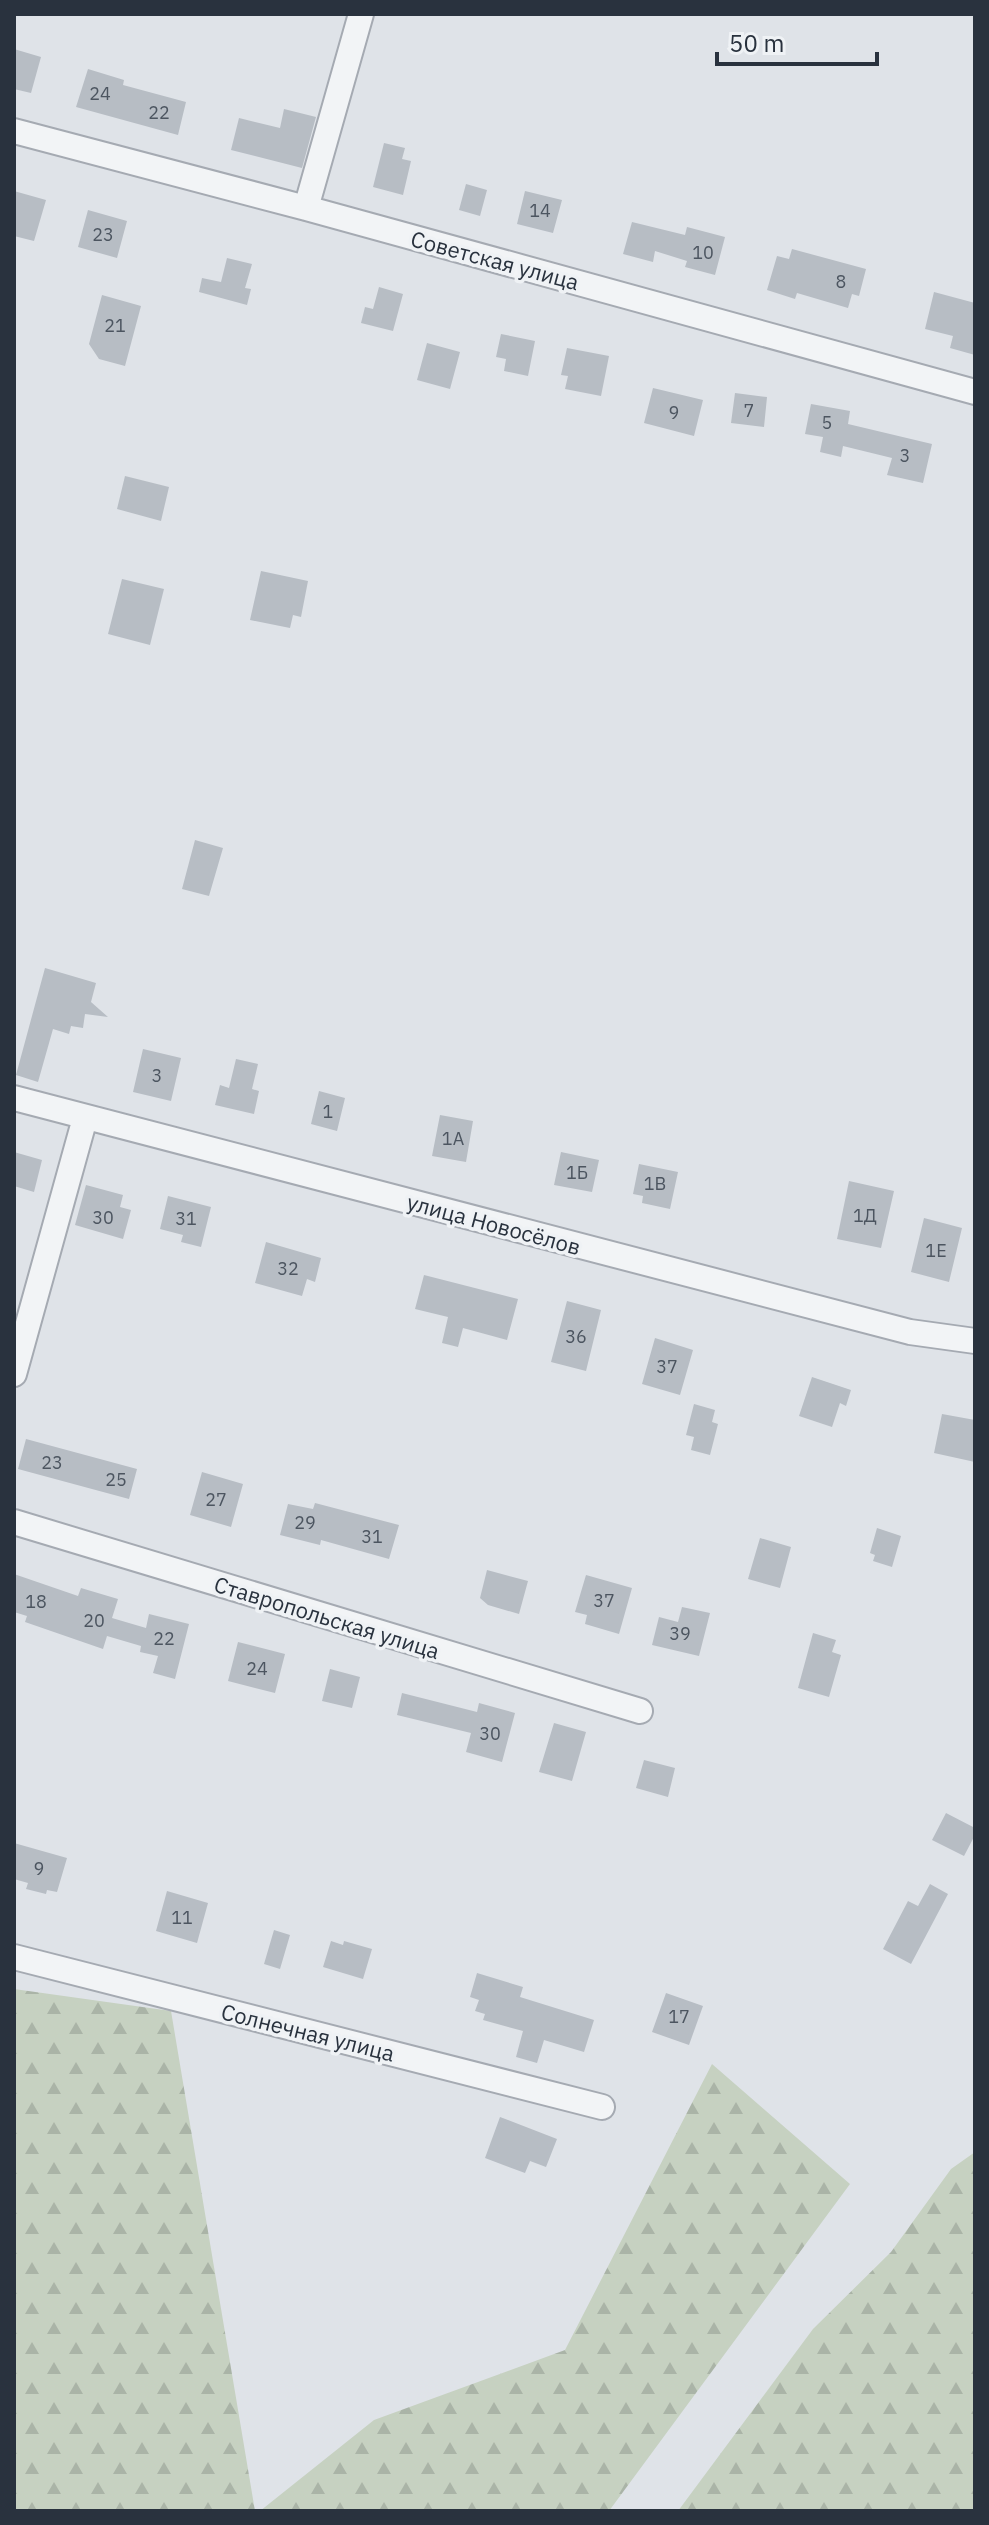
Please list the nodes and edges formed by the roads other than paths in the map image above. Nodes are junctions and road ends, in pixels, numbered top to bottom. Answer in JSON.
{"nodes":[{"id":1,"x":361,"y":14,"type":"edge"},
{"id":2,"x":14,"y":131,"type":"edge"},
{"id":3,"x":306,"y":208,"type":"junction"},
{"id":4,"x":975,"y":392,"type":"edge"},
{"id":5,"x":14,"y":1098,"type":"edge"},
{"id":6,"x":85,"y":1118,"type":"junction"},
{"id":7,"x":975,"y":1341,"type":"edge"},
{"id":8,"x":14,"y":1374,"type":"edge"},
{"id":9,"x":14,"y":1522,"type":"edge"},
{"id":10,"x":640,"y":1711,"type":"dead end"},
{"id":11,"x":14,"y":1957,"type":"edge"},
{"id":12,"x":602,"y":2107,"type":"dead end"}],
"edges":[{"from":1,"to":3,"type":"street"},
{"from":2,"to":3,"type":"street","name":"Советская улица"},
{"from":3,"to":4,"type":"street","name":"Советская улица"},
{"from":5,"to":6,"type":"street","name":"улица Новосёлов"},
{"from":6,"to":7,"type":"street","name":"улица Новосёлов"},
{"from":6,"to":8,"type":"street"},
{"from":9,"to":10,"type":"street","name":"Ставропольская улица"},
{"from":11,"to":12,"type":"street","name":"Солнечная улица"}]}
